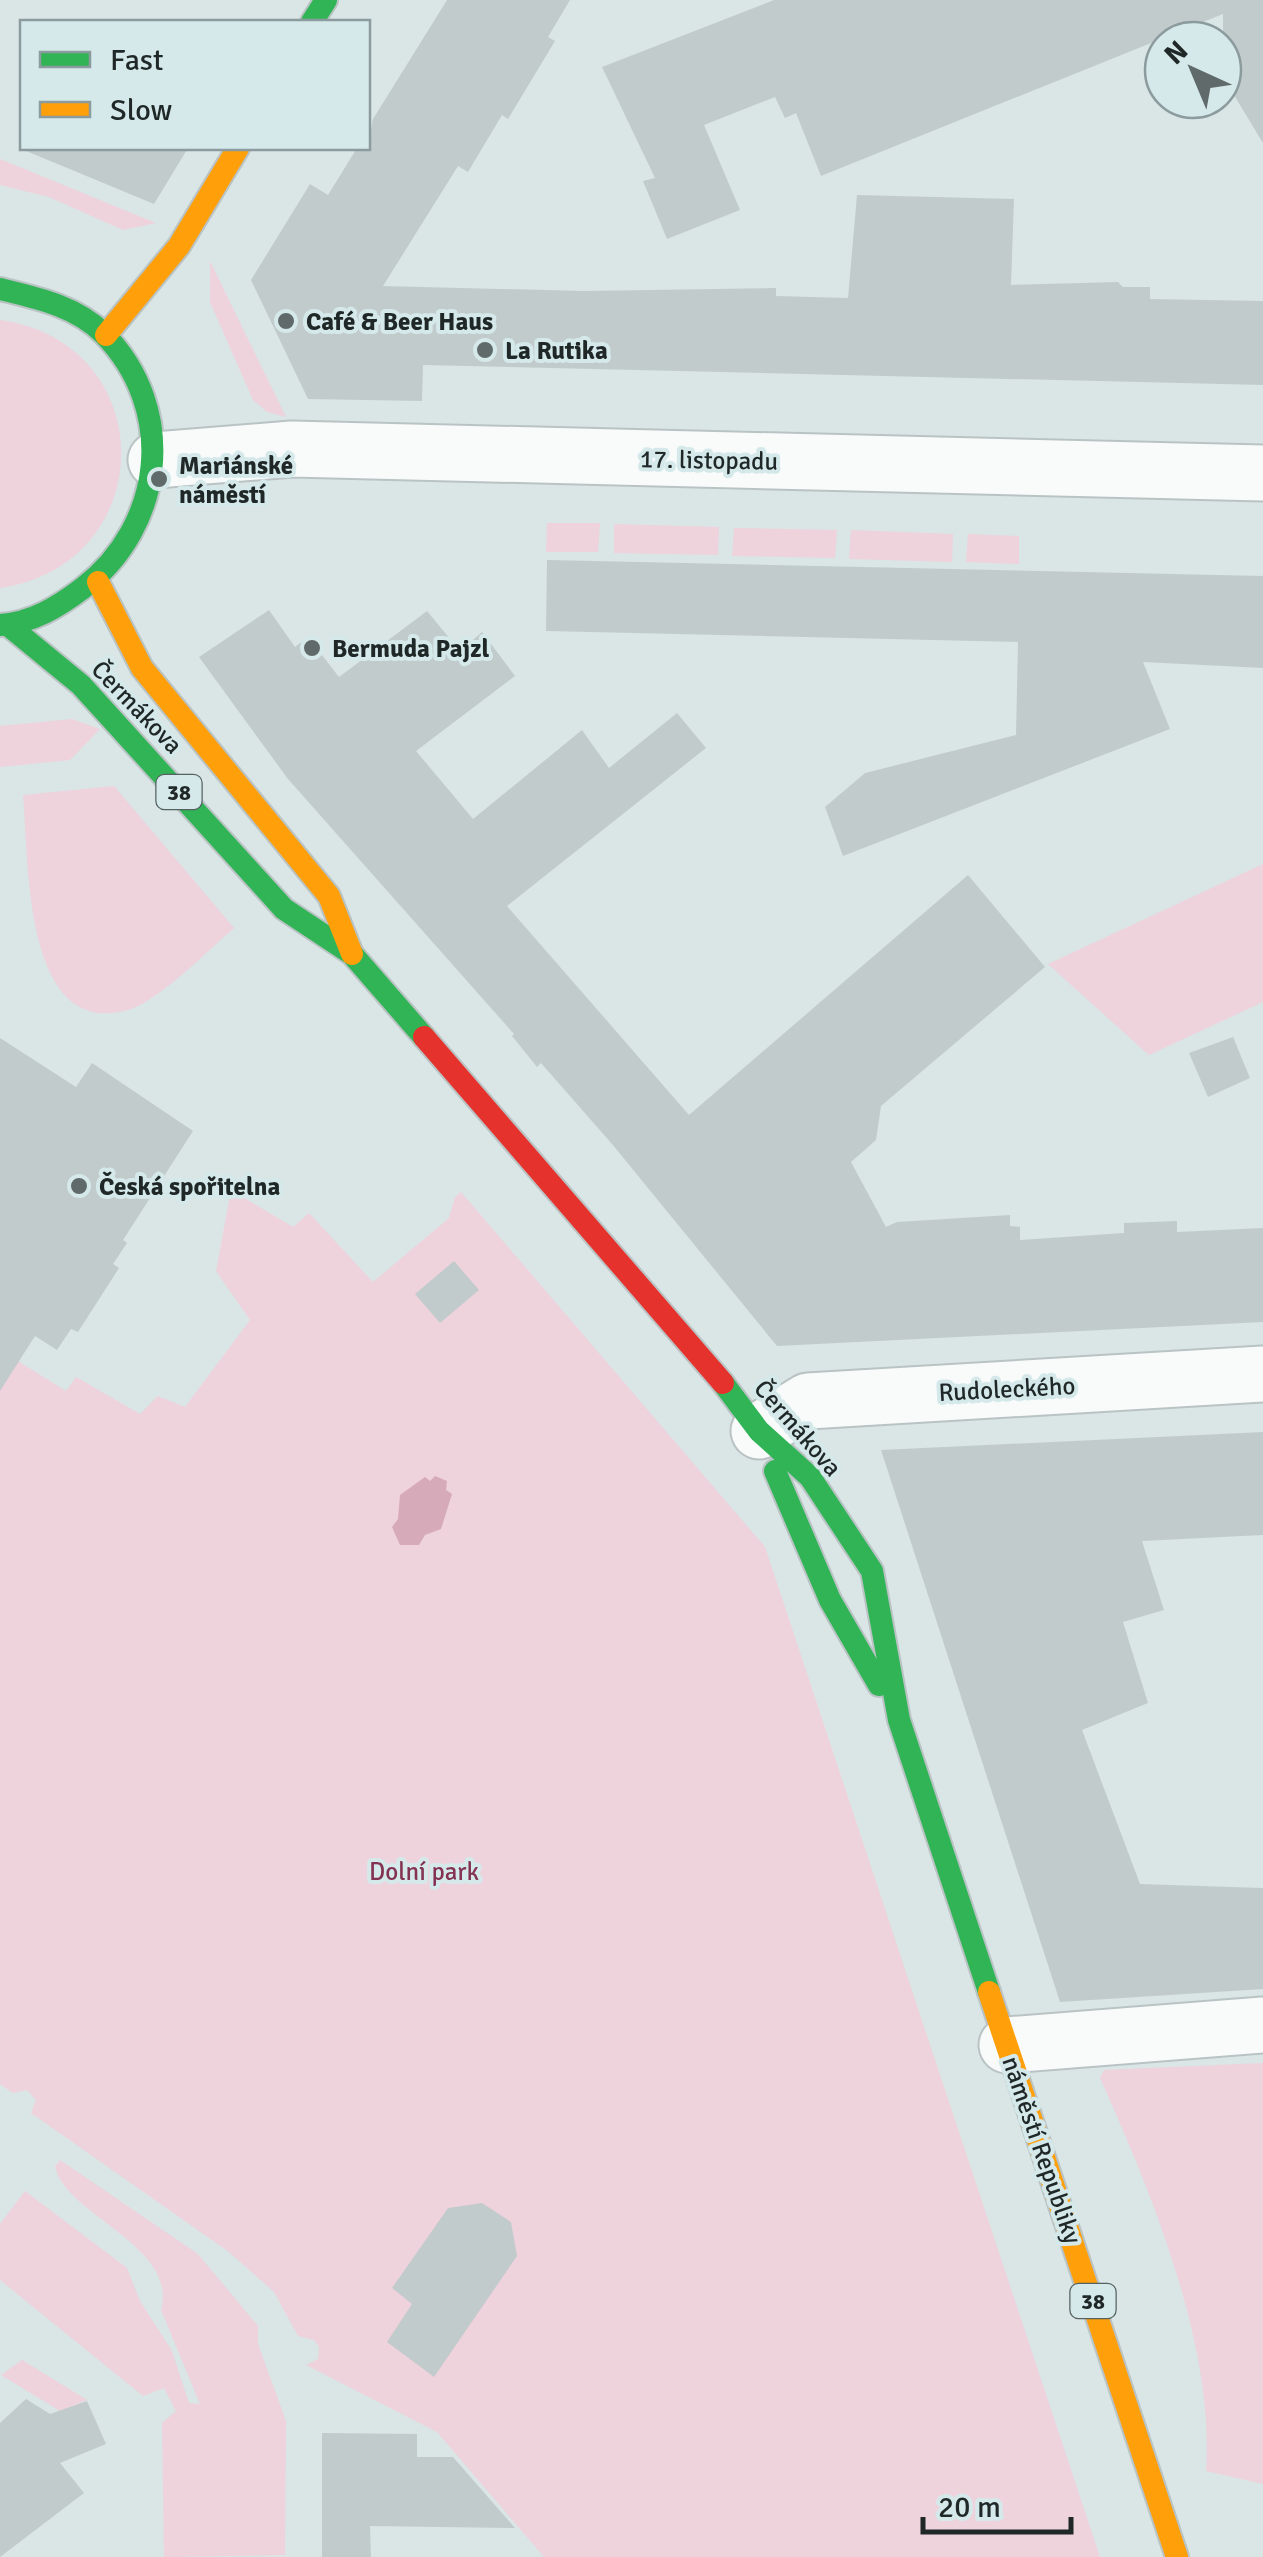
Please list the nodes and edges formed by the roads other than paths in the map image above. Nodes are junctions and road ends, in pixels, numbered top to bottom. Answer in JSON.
{"nodes":[{"id":1,"x":237,"y":150,"type":"edge"},
{"id":2,"x":6,"y":287,"type":"edge"},
{"id":3,"x":106,"y":335,"type":"junction"},
{"id":4,"x":156,"y":460,"type":"junction"},
{"id":5,"x":1263,"y":474,"type":"edge"},
{"id":6,"x":98,"y":582,"type":"junction"},
{"id":7,"x":4,"y":624,"type":"edge"},
{"id":8,"x":352,"y":954,"type":"junction"},
{"id":9,"x":1263,"y":1374,"type":"edge"},
{"id":10,"x":758,"y":1431,"type":"junction"},
{"id":11,"x":899,"y":1720,"type":"junction"},
{"id":12,"x":1263,"y":2025,"type":"edge"},
{"id":13,"x":1007,"y":2045,"type":"junction"},
{"id":14,"x":1176,"y":2557,"type":"edge"}],
"edges":[{"from":1,"to":3,"type":"main road"},
{"from":2,"to":3,"type":"main road"},
{"from":3,"to":4,"type":"main road"},
{"from":4,"to":5,"type":"street","name":"17. listopadu"},
{"from":4,"to":6,"type":"main road"},
{"from":6,"to":7,"type":"main road"},
{"from":6,"to":8,"type":"main road","name":"Čermákova","number":"38"},
{"from":7,"to":8,"type":"main road","name":"Čermákova","number":"38"},
{"from":8,"to":10,"type":"main road","name":"Čermákova","number":"38"},
{"from":9,"to":10,"type":"street","name":"Rudoleckého"},
{"from":10,"to":11,"type":"main road","number":"38"},
{"from":10,"to":11,"type":"main road","name":"Čermákova","number":"38"},
{"from":11,"to":13,"type":"main road","name":"Čermákova","number":"38"},
{"from":12,"to":13,"type":"street","name":"náměstí Republiky"},
{"from":13,"to":14,"type":"main road","name":"náměstí Republiky","number":"38"}]}
